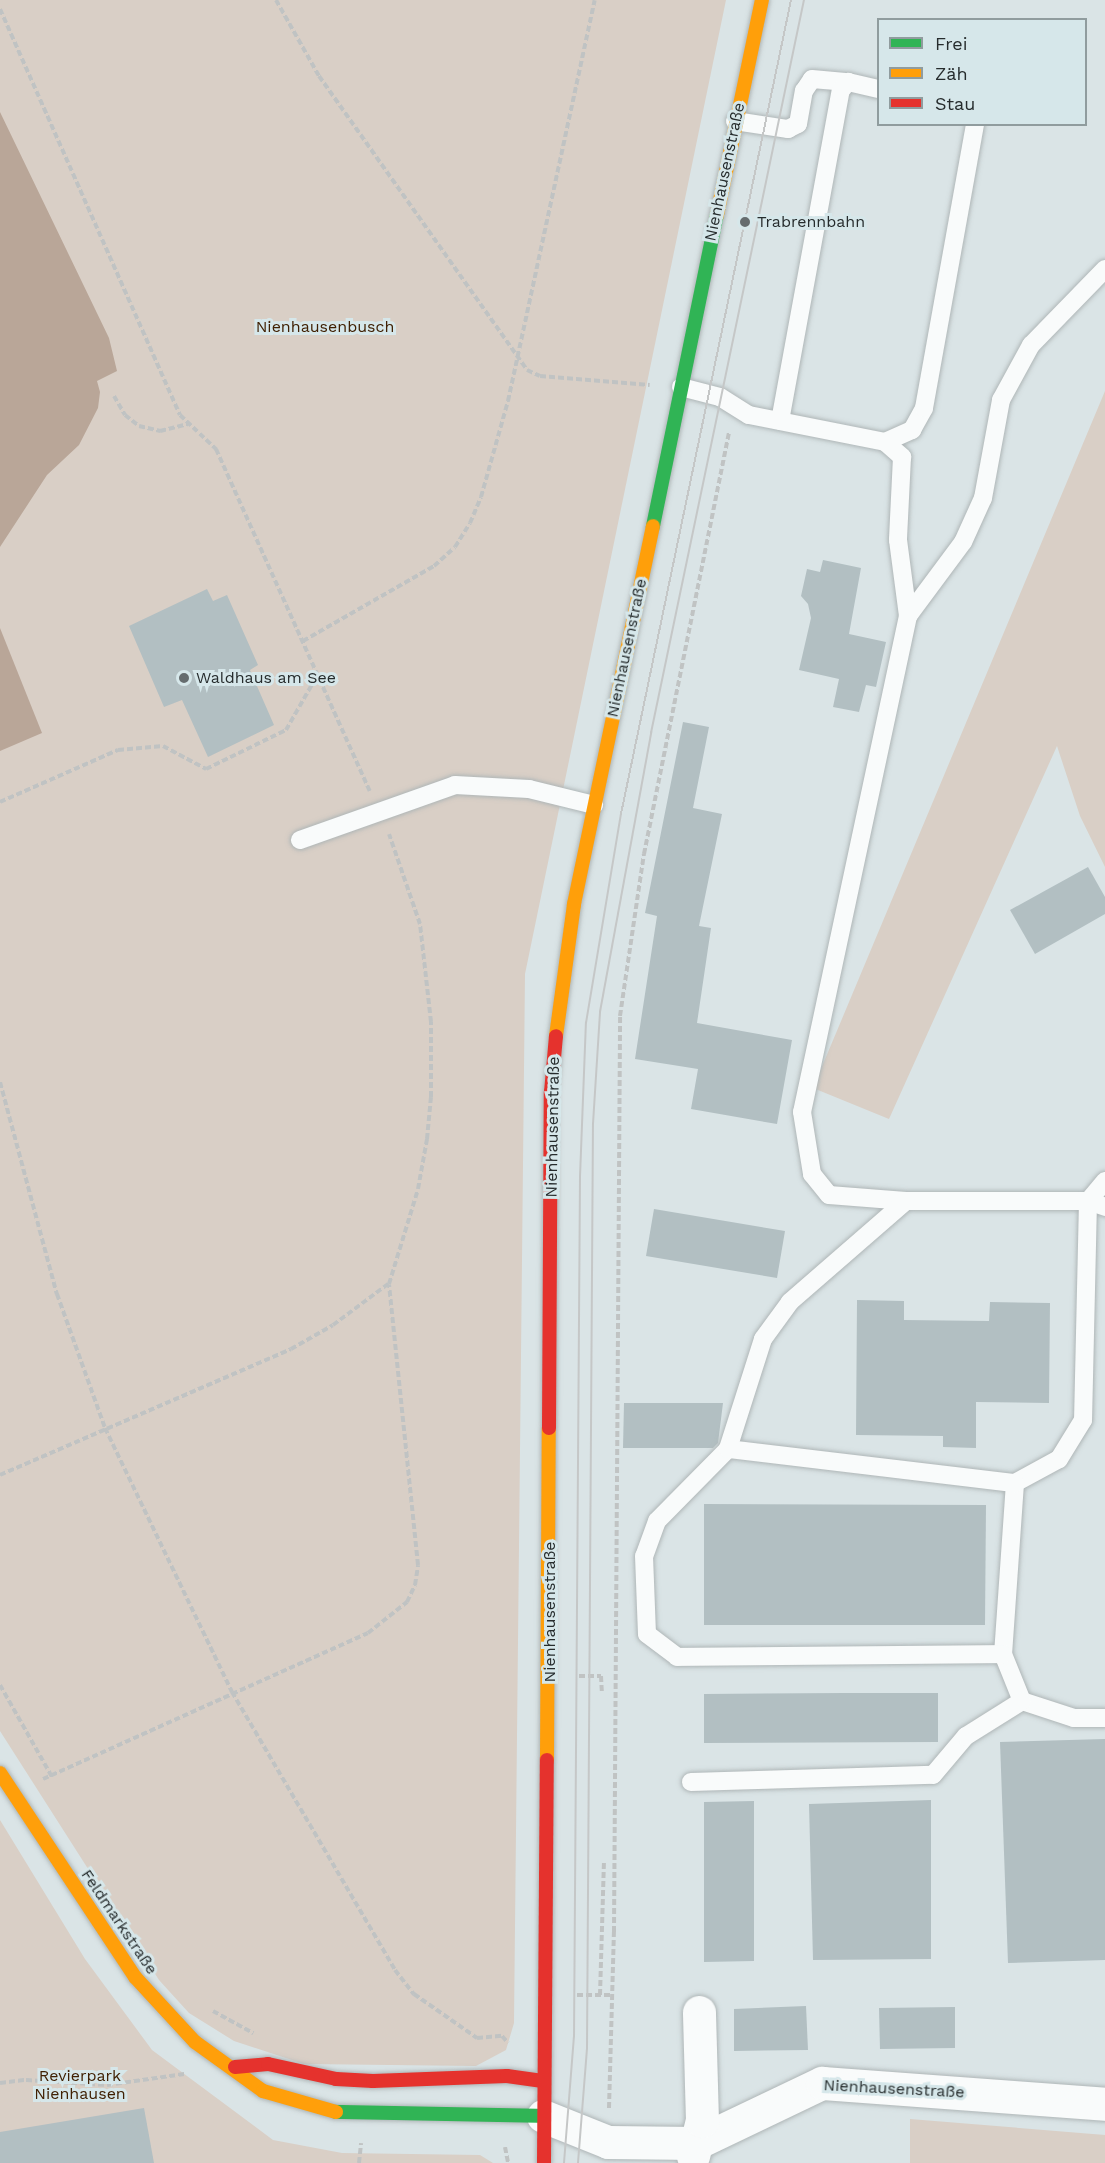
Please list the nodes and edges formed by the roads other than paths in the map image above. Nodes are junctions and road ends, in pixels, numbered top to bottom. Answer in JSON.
{"nodes":[{"id":1,"x":762,"y":0,"type":"edge"},
{"id":2,"x":848,"y":82,"type":"junction"},
{"id":3,"x":877,"y":89,"type":"edge"},
{"id":4,"x":735,"y":121,"type":"junction"},
{"id":5,"x":975,"y":126,"type":"edge"},
{"id":6,"x":1105,"y":269,"type":"edge"},
{"id":7,"x":681,"y":387,"type":"junction"},
{"id":8,"x":780,"y":421,"type":"junction"},
{"id":9,"x":885,"y":442,"type":"junction"},
{"id":10,"x":908,"y":616,"type":"junction"},
{"id":11,"x":594,"y":805,"type":"junction"},
{"id":12,"x":300,"y":840,"type":"dead end"},
{"id":13,"x":1105,"y":1181,"type":"edge"},
{"id":14,"x":906,"y":1201,"type":"junction"},
{"id":15,"x":1097,"y":1204,"type":"edge"},
{"id":16,"x":728,"y":1449,"type":"junction"},
{"id":17,"x":1015,"y":1482,"type":"junction"},
{"id":18,"x":1003,"y":1654,"type":"junction"},
{"id":19,"x":1022,"y":1701,"type":"junction"},
{"id":20,"x":1105,"y":1718,"type":"edge"},
{"id":21,"x":0,"y":1773,"type":"edge"},
{"id":22,"x":691,"y":1782,"type":"dead end"},
{"id":23,"x":699,"y":2012,"type":"dead end"},
{"id":24,"x":235,"y":2067,"type":"junction"},
{"id":25,"x":543,"y":2081,"type":"junction"},
{"id":26,"x":1105,"y":2104,"type":"edge"},
{"id":27,"x":543,"y":2116,"type":"junction"},
{"id":28,"x":694,"y":2153,"type":"edge"},
{"id":29,"x":544,"y":2163,"type":"edge"}],
"edges":[{"from":1,"to":4,"type":"main road","name":"Nienhausenstraße"},
{"from":2,"to":3,"type":"lane"},
{"from":2,"to":4,"type":"lane"},
{"from":2,"to":8,"type":"lane"},
{"from":4,"to":7,"type":"main road","name":"Nienhausenstraße"},
{"from":5,"to":9,"type":"lane"},
{"from":6,"to":10,"type":"lane"},
{"from":7,"to":8,"type":"lane"},
{"from":7,"to":11,"type":"main road","name":"Nienhausenstraße"},
{"from":8,"to":9,"type":"lane"},
{"from":9,"to":10,"type":"lane"},
{"from":10,"to":14,"type":"lane"},
{"from":11,"to":12,"type":"lane"},
{"from":11,"to":25,"type":"main road","name":"Nienhausenstraße"},
{"from":13,"to":15,"type":"lane"},
{"from":14,"to":15,"type":"lane"},
{"from":14,"to":16,"type":"lane"},
{"from":15,"to":17,"type":"lane"},
{"from":16,"to":17,"type":"lane"},
{"from":16,"to":18,"type":"lane"},
{"from":17,"to":18,"type":"lane"},
{"from":18,"to":19,"type":"lane"},
{"from":19,"to":20,"type":"lane"},
{"from":19,"to":22,"type":"lane"},
{"from":21,"to":24,"type":"main road","name":"Feldmarkstraße"},
{"from":23,"to":28,"type":"street"},
{"from":24,"to":25,"type":"main road"},
{"from":24,"to":27,"type":"main road","name":"Feldmarkstraße"},
{"from":25,"to":27,"type":"main road","name":"Nienhausenstraße"},
{"from":26,"to":28,"type":"street","name":"Nienhausenstraße"},
{"from":27,"to":28,"type":"street","name":"Nienhausenstraße"},
{"from":27,"to":29,"type":"main road"}]}
